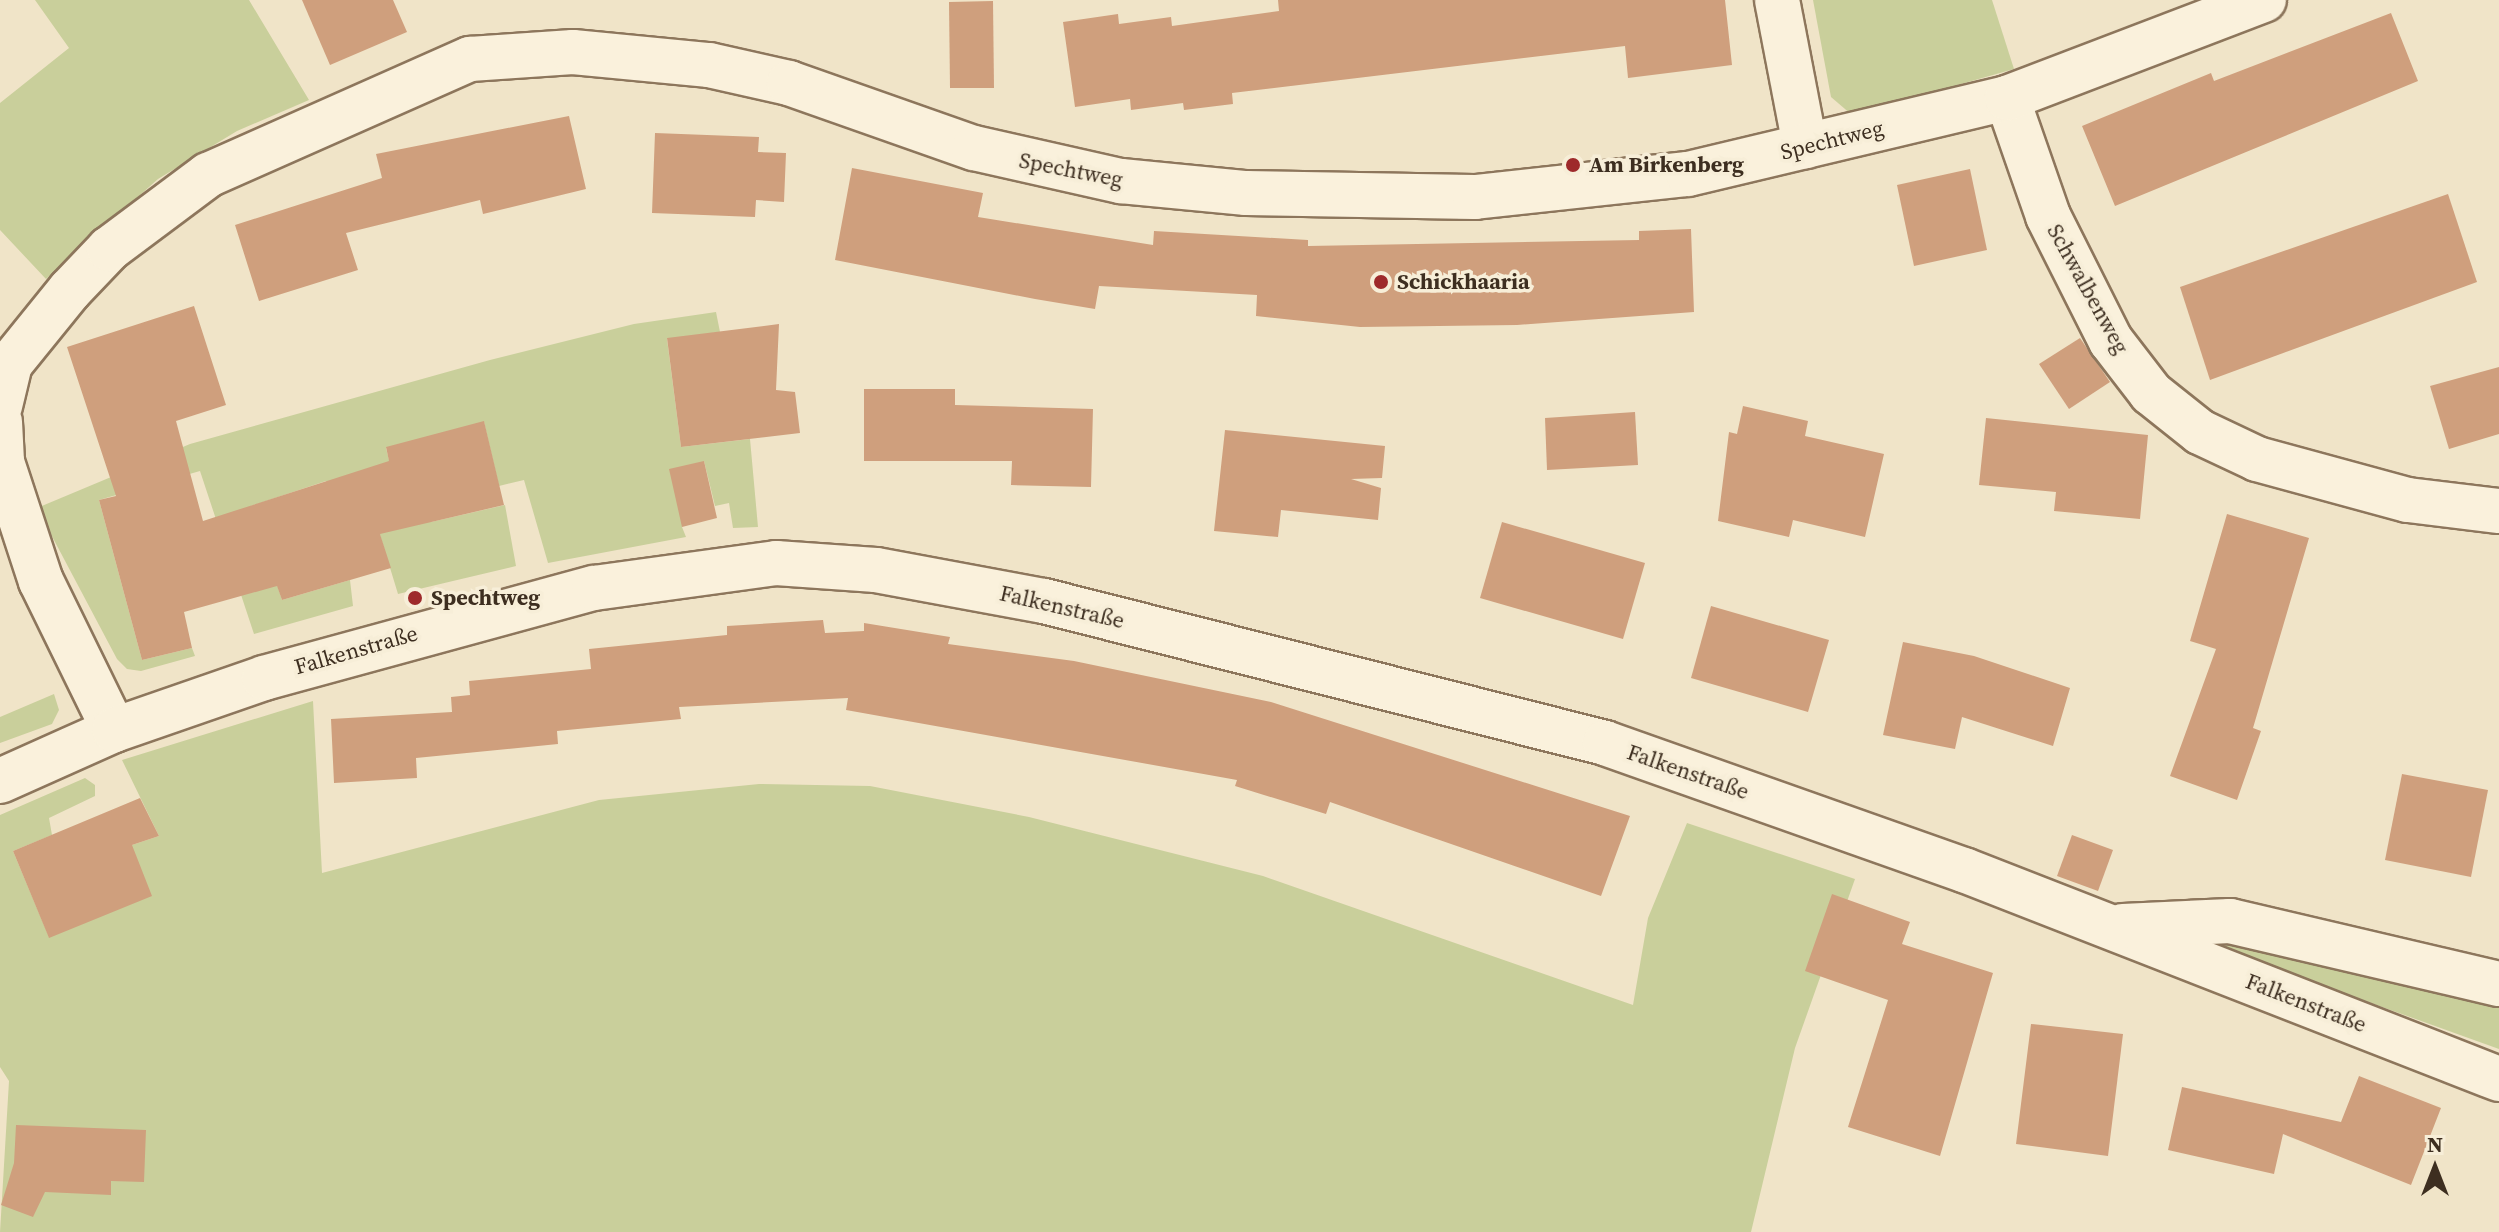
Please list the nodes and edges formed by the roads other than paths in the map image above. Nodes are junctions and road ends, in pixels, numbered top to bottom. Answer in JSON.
{"nodes":[{"id":1,"x":1777,"y":0,"type":"edge"},
{"id":2,"x":2264,"y":0,"type":"edge"},
{"id":3,"x":2007,"y":98,"type":"junction"},
{"id":4,"x":1805,"y":146,"type":"junction"},
{"id":5,"x":0,"y":406,"type":"edge"},
{"id":6,"x":0,"y":422,"type":"edge"},
{"id":7,"x":2499,"y":511,"type":"edge"},
{"id":8,"x":114,"y":730,"type":"junction"},
{"id":9,"x":0,"y":781,"type":"edge"},
{"id":10,"x":2112,"y":927,"type":"junction"},
{"id":11,"x":2499,"y":984,"type":"edge"},
{"id":12,"x":2499,"y":1079,"type":"edge"}],
"edges":[{"from":1,"to":4,"type":"street"},
{"from":2,"to":3,"type":"street","name":"Spechtweg"},
{"from":3,"to":4,"type":"street","name":"Spechtweg"},
{"from":3,"to":7,"type":"street","name":"Schwalbenweg"},
{"from":4,"to":5,"type":"street","name":"Spechtweg"},
{"from":6,"to":8,"type":"street"},
{"from":8,"to":9,"type":"street","name":"Falkenstraße"},
{"from":8,"to":10,"type":"street","name":"Falkenstraße"},
{"from":10,"to":11,"type":"street","name":"Falkenstraße"},
{"from":10,"to":12,"type":"street","name":"Falkenstraße"}]}
